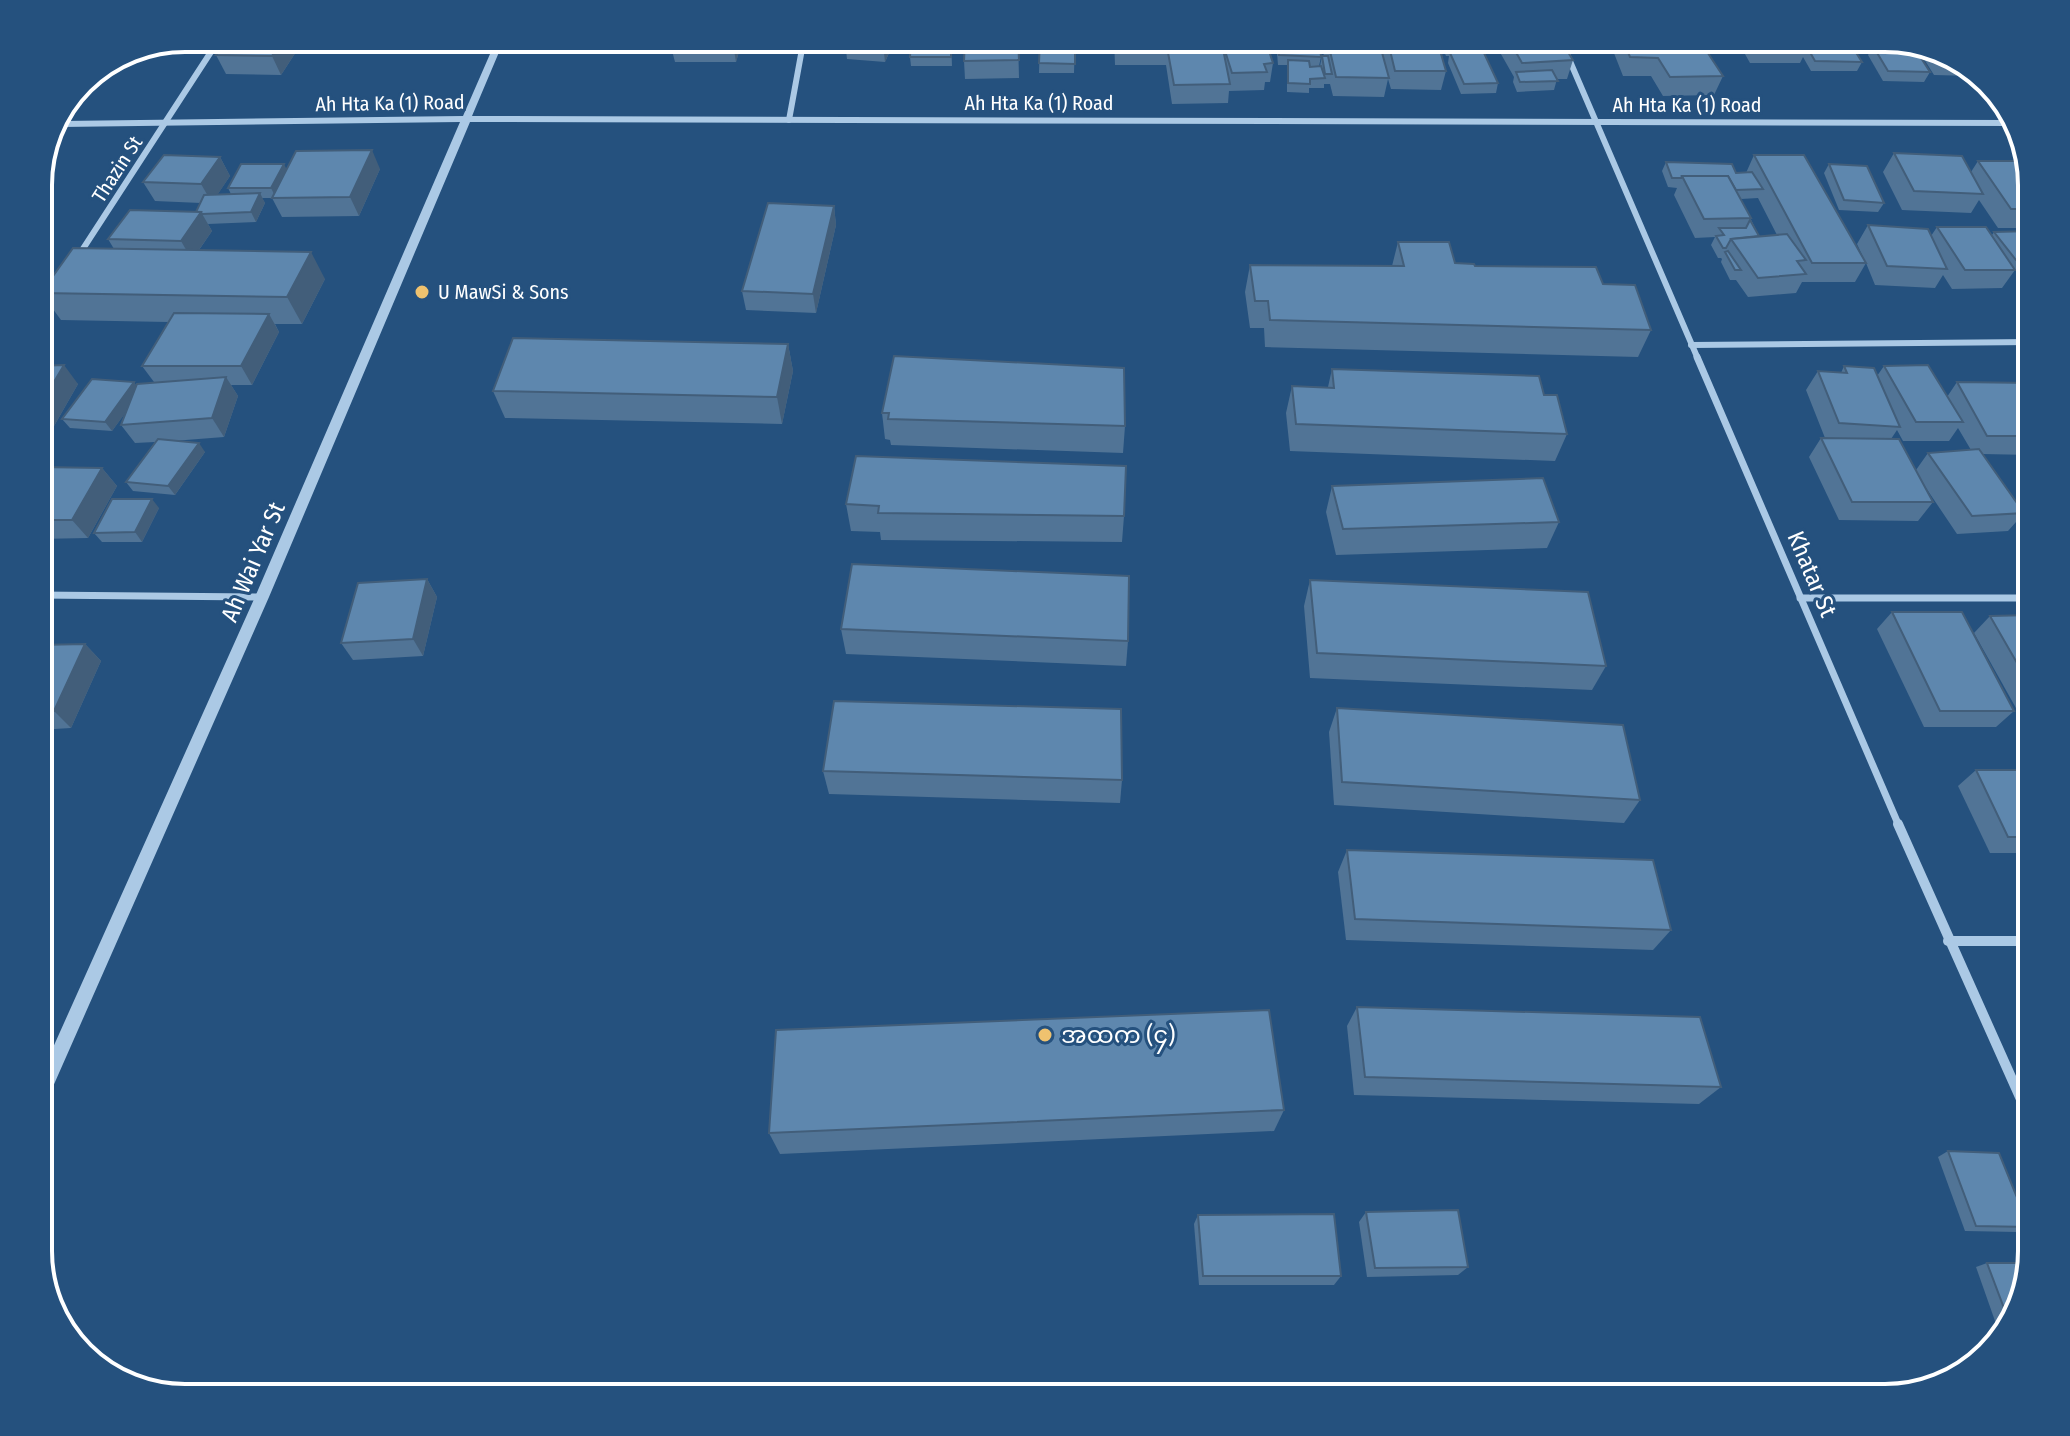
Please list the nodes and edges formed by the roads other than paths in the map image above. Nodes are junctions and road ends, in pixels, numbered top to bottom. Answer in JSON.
{"nodes":[{"id":1,"x":211,"y":52,"type":"edge"},
{"id":2,"x":495,"y":52,"type":"edge"},
{"id":3,"x":801,"y":52,"type":"edge"},
{"id":4,"x":1566,"y":52,"type":"edge"},
{"id":5,"x":464,"y":119,"type":"junction"},
{"id":6,"x":789,"y":120,"type":"junction"},
{"id":7,"x":1595,"y":122,"type":"junction"},
{"id":8,"x":2002,"y":123,"type":"edge"},
{"id":9,"x":67,"y":124,"type":"edge"},
{"id":10,"x":165,"y":124,"type":"junction"},
{"id":11,"x":72,"y":265,"type":"edge"},
{"id":12,"x":55,"y":291,"type":"edge"},
{"id":13,"x":52,"y":296,"type":"edge"},
{"id":14,"x":2018,"y":342,"type":"edge"},
{"id":15,"x":1691,"y":345,"type":"junction"},
{"id":16,"x":52,"y":595,"type":"edge"},
{"id":17,"x":262,"y":597,"type":"junction"},
{"id":18,"x":1800,"y":598,"type":"junction"},
{"id":19,"x":2018,"y":598,"type":"edge"},
{"id":20,"x":1948,"y":941,"type":"junction"},
{"id":21,"x":2018,"y":941,"type":"edge"},
{"id":22,"x":52,"y":1070,"type":"edge"},
{"id":23,"x":2018,"y":1094,"type":"edge"}],
"edges":[{"from":1,"to":10,"type":"street","name":"Thazin St"},
{"from":2,"to":5,"type":"street","name":"Ah Wai Yar St"},
{"from":3,"to":6,"type":"street"},
{"from":4,"to":7,"type":"street","name":"Khatar St"},
{"from":5,"to":6,"type":"street","name":"Ah Hta Ka (1) Road"},
{"from":5,"to":10,"type":"street","name":"Ah Hta Ka (1) Road"},
{"from":5,"to":17,"type":"street","name":"Ah Wai Yar St"},
{"from":6,"to":7,"type":"street","name":"Ah Hta Ka (1) Road"},
{"from":7,"to":8,"type":"street","name":"Ah Hta Ka (1) Road"},
{"from":7,"to":15,"type":"street","name":"Khatar St"},
{"from":9,"to":10,"type":"street","name":"Ah Hta Ka (1) Road"},
{"from":10,"to":11,"type":"street","name":"Thazin St"},
{"from":12,"to":13,"type":"street"},
{"from":14,"to":15,"type":"street"},
{"from":15,"to":18,"type":"street","name":"Khatar St"},
{"from":16,"to":17,"type":"street"},
{"from":17,"to":22,"type":"street","name":"Ah Wai Yar St"},
{"from":18,"to":19,"type":"street"},
{"from":18,"to":20,"type":"street","name":"Khatar St"},
{"from":20,"to":21,"type":"street"},
{"from":20,"to":23,"type":"street","name":"Khatar St"}]}
